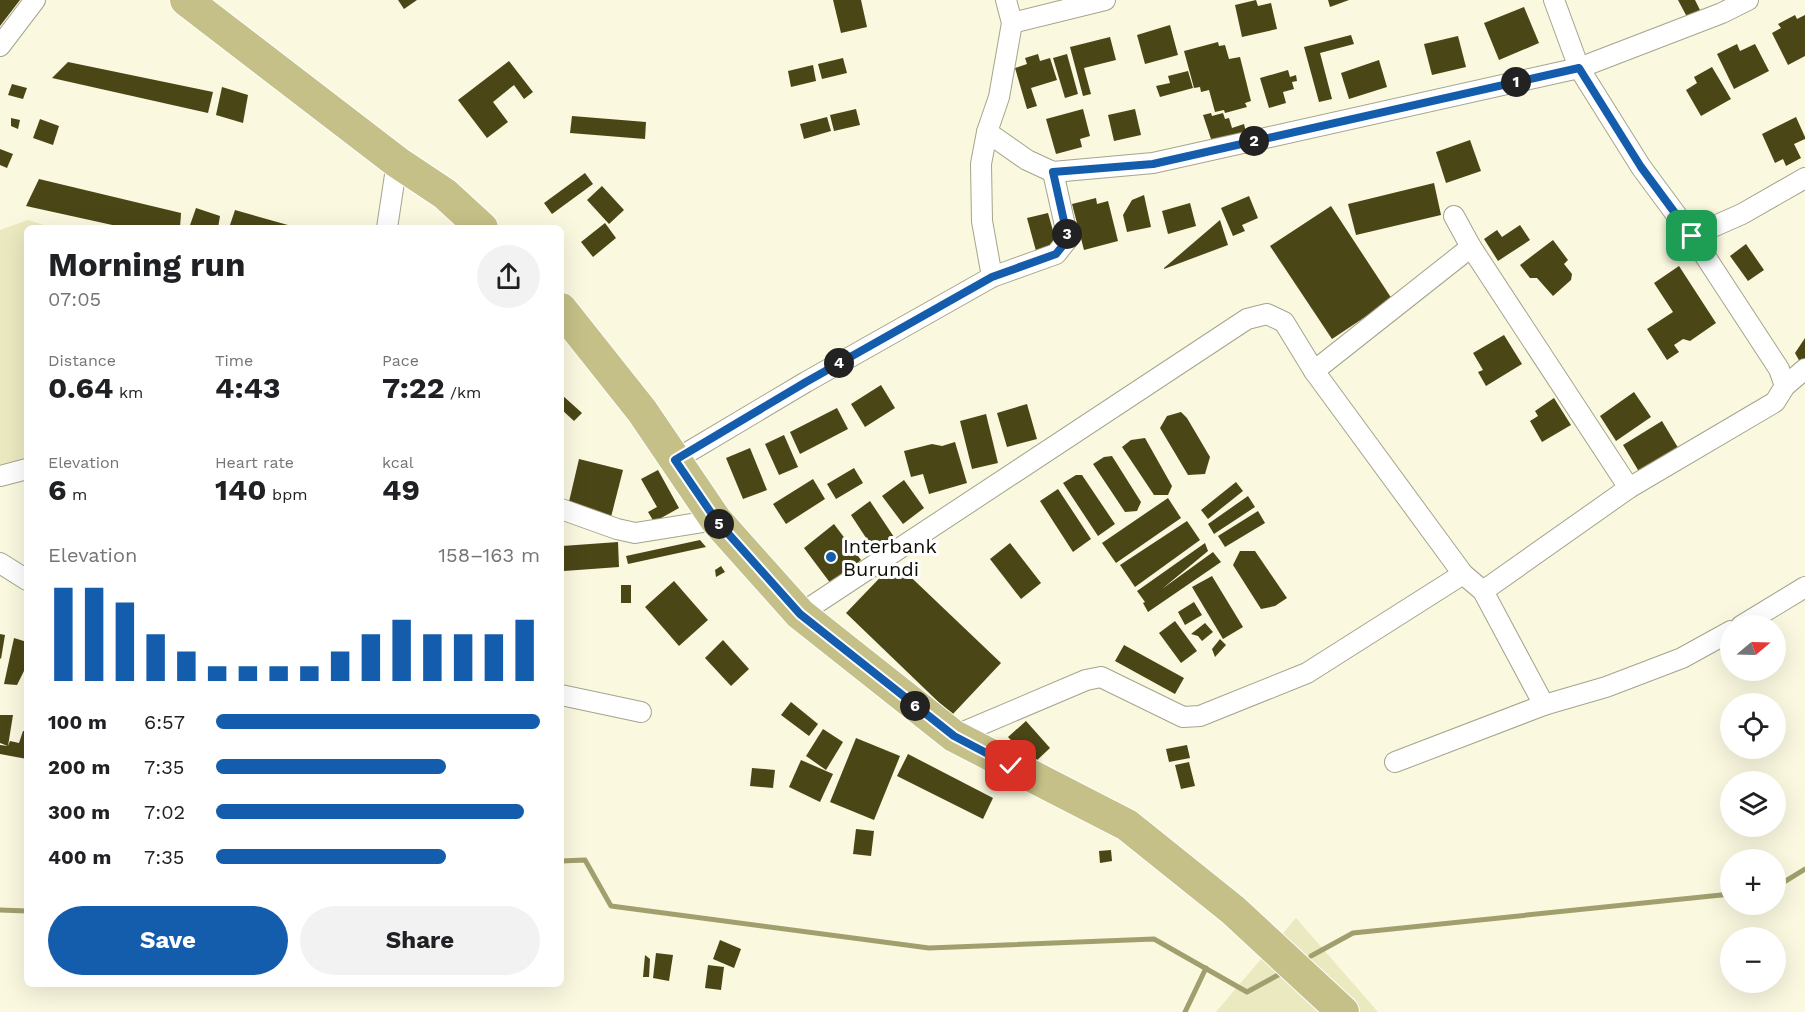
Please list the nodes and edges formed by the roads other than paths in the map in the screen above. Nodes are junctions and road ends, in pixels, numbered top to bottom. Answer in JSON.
{"nodes":[{"id":1,"x":35,"y":0,"type":"edge"},
{"id":2,"x":186,"y":0,"type":"edge"},
{"id":3,"x":1006,"y":0,"type":"edge"},
{"id":4,"x":1105,"y":0,"type":"edge"},
{"id":5,"x":1554,"y":0,"type":"edge"},
{"id":6,"x":1748,"y":0,"type":"edge"},
{"id":7,"x":1012,"y":23,"type":"junction"},
{"id":8,"x":0,"y":46,"type":"edge"},
{"id":9,"x":1579,"y":68,"type":"junction"},
{"id":10,"x":987,"y":132,"type":"junction"},
{"id":11,"x":397,"y":162,"type":"junction"},
{"id":12,"x":1053,"y":172,"type":"junction"},
{"id":13,"x":1805,"y":178,"type":"edge"},
{"id":14,"x":1454,"y":216,"type":"dead end"},
{"id":15,"x":387,"y":225,"type":"edge"},
{"id":16,"x":479,"y":225,"type":"edge"},
{"id":17,"x":1692,"y":236,"type":"junction"},
{"id":18,"x":1471,"y":247,"type":"junction"},
{"id":19,"x":992,"y":277,"type":"junction"},
{"id":20,"x":564,"y":313,"type":"edge"},
{"id":21,"x":1805,"y":369,"type":"edge"},
{"id":22,"x":1314,"y":371,"type":"junction"},
{"id":23,"x":1785,"y":386,"type":"junction"},
{"id":24,"x":675,"y":460,"type":"junction"},
{"id":25,"x":24,"y":470,"type":"edge"},
{"id":26,"x":0,"y":476,"type":"edge"},
{"id":27,"x":1629,"y":488,"type":"junction"},
{"id":28,"x":564,"y":510,"type":"edge"},
{"id":29,"x":716,"y":520,"type":"junction"},
{"id":30,"x":0,"y":563,"type":"edge"},
{"id":31,"x":1463,"y":574,"type":"junction"},
{"id":32,"x":24,"y":578,"type":"edge"},
{"id":33,"x":1805,"y":587,"type":"edge"},
{"id":34,"x":1483,"y":591,"type":"junction"},
{"id":35,"x":800,"y":614,"type":"junction"},
{"id":36,"x":1759,"y":615,"type":"edge"},
{"id":37,"x":1720,"y":637,"type":"edge"},
{"id":38,"x":564,"y":696,"type":"edge"},
{"id":39,"x":1544,"y":705,"type":"junction"},
{"id":40,"x":641,"y":712,"type":"dead end"},
{"id":41,"x":954,"y":736,"type":"junction"},
{"id":42,"x":1395,"y":762,"type":"dead end"},
{"id":43,"x":1343,"y":1012,"type":"edge"}],
"edges":[{"from":1,"to":8,"type":"street"},
{"from":2,"to":11,"type":"main road"},
{"from":3,"to":7,"type":"street"},
{"from":4,"to":7,"type":"street"},
{"from":5,"to":9,"type":"street"},
{"from":6,"to":9,"type":"street"},
{"from":7,"to":10,"type":"street"},
{"from":9,"to":12,"type":"street"},
{"from":9,"to":17,"type":"street"},
{"from":10,"to":12,"type":"street"},
{"from":10,"to":19,"type":"street"},
{"from":11,"to":15,"type":"street"},
{"from":11,"to":16,"type":"main road"},
{"from":12,"to":19,"type":"street"},
{"from":13,"to":17,"type":"street"},
{"from":14,"to":18,"type":"street"},
{"from":17,"to":23,"type":"street"},
{"from":18,"to":22,"type":"street"},
{"from":18,"to":27,"type":"street"},
{"from":19,"to":24,"type":"street"},
{"from":20,"to":24,"type":"main road"},
{"from":21,"to":23,"type":"street"},
{"from":22,"to":31,"type":"street"},
{"from":22,"to":35,"type":"street"},
{"from":23,"to":27,"type":"street"},
{"from":24,"to":29,"type":"main road"},
{"from":25,"to":26,"type":"street"},
{"from":27,"to":34,"type":"street"},
{"from":28,"to":29,"type":"street"},
{"from":29,"to":35,"type":"main road"},
{"from":30,"to":32,"type":"street"},
{"from":31,"to":34,"type":"street"},
{"from":31,"to":41,"type":"street"},
{"from":33,"to":36,"type":"street"},
{"from":34,"to":39,"type":"street"},
{"from":35,"to":41,"type":"main road"},
{"from":37,"to":39,"type":"street"},
{"from":38,"to":40,"type":"street"},
{"from":39,"to":42,"type":"street"},
{"from":41,"to":43,"type":"main road"}]}
